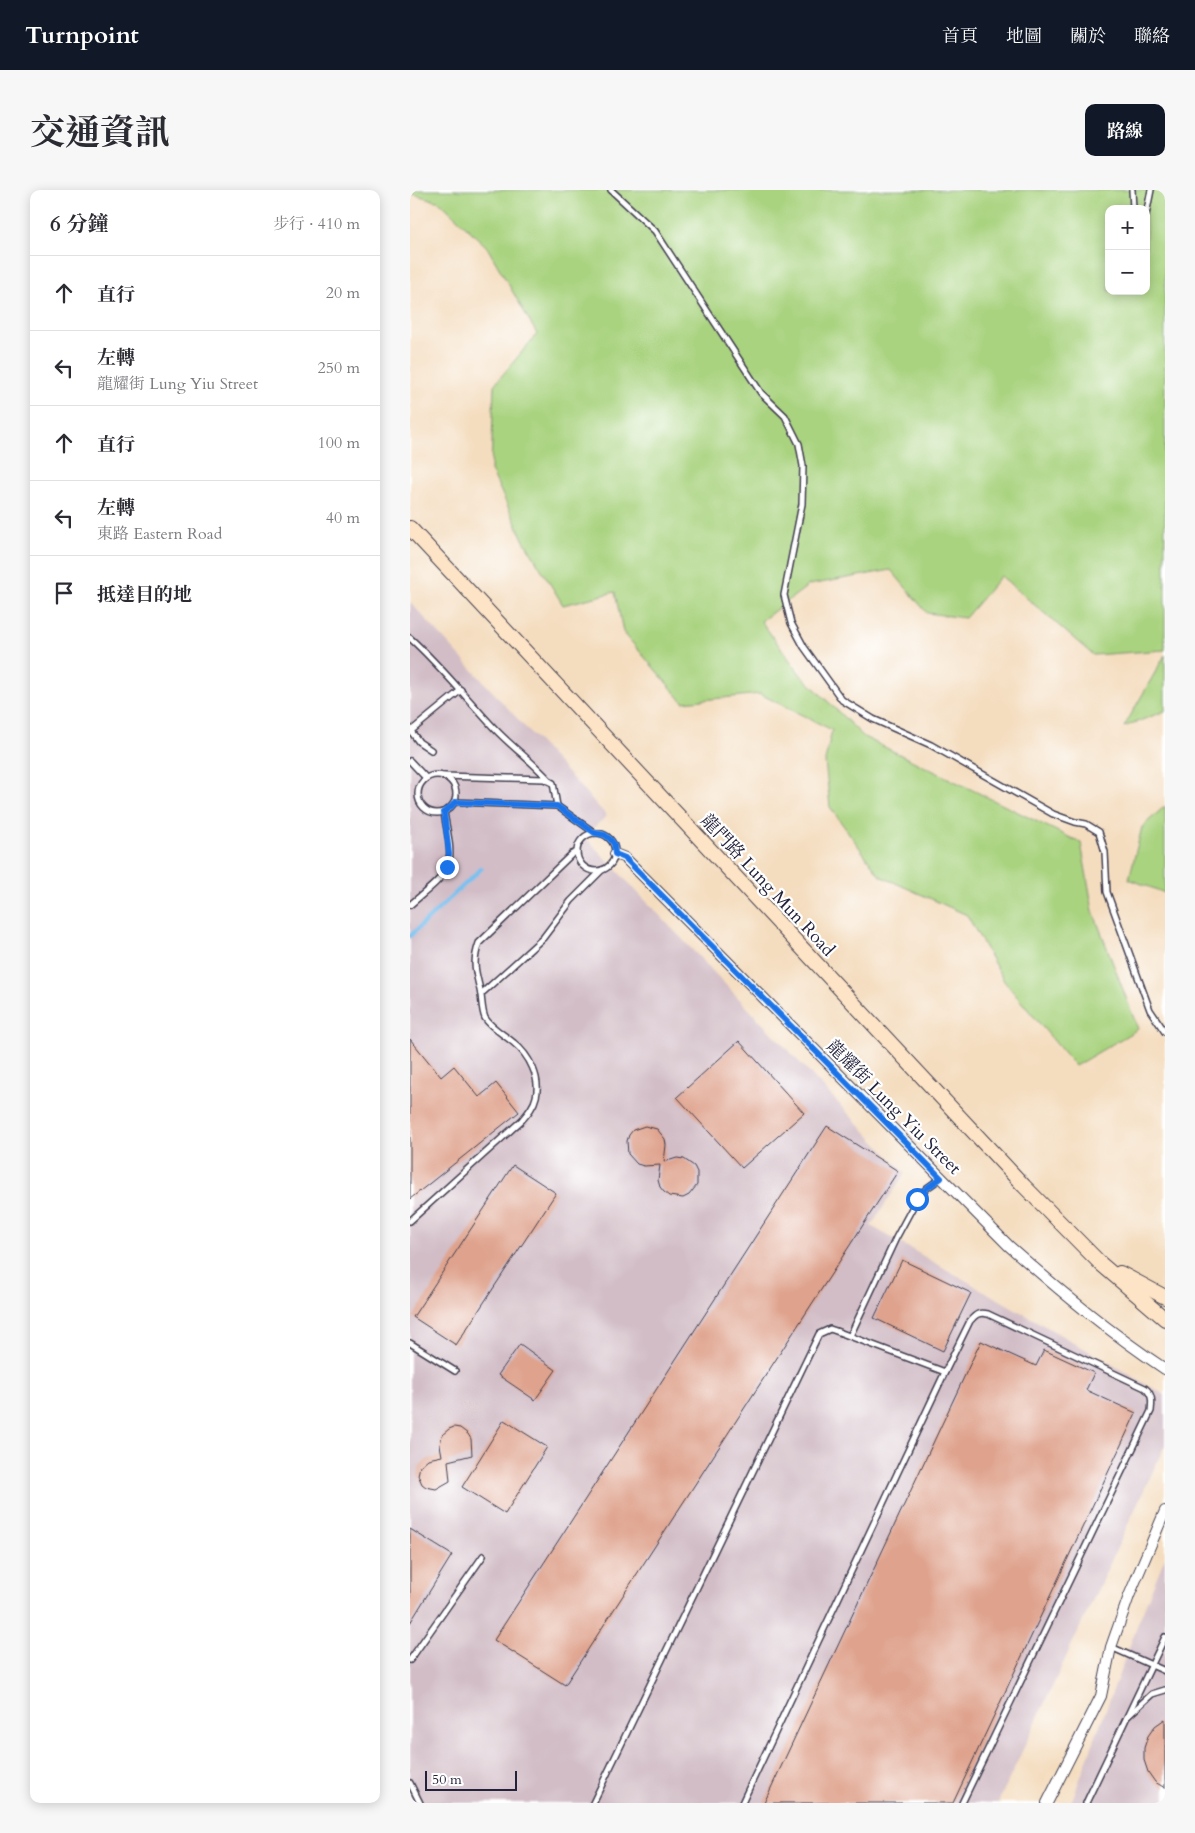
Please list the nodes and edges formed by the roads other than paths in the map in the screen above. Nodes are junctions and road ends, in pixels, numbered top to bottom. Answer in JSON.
{"nodes":[{"id":1,"x":611,"y":190,"type":"edge"},
{"id":2,"x":1132,"y":190,"type":"edge"},
{"id":3,"x":1151,"y":190,"type":"edge"},
{"id":4,"x":1133,"y":205,"type":"edge"},
{"id":5,"x":1148,"y":205,"type":"edge"},
{"id":6,"x":410,"y":528,"type":"edge"},
{"id":7,"x":410,"y":638,"type":"edge"},
{"id":8,"x":461,"y":690,"type":"junction"},
{"id":9,"x":410,"y":731,"type":"edge"},
{"id":10,"x":432,"y":750,"type":"dead end"},
{"id":11,"x":410,"y":761,"type":"edge"},
{"id":12,"x":444,"y":776,"type":"junction"},
{"id":13,"x":426,"y":778,"type":"junction"},
{"id":14,"x":549,"y":780,"type":"junction"},
{"id":15,"x":455,"y":802,"type":"junction"},
{"id":16,"x":557,"y":806,"type":"junction"},
{"id":17,"x":444,"y":812,"type":"junction"},
{"id":18,"x":595,"y":833,"type":"junction"},
{"id":19,"x":577,"y":852,"type":"junction"},
{"id":20,"x":615,"y":854,"type":"junction"},
{"id":21,"x":602,"y":870,"type":"junction"},
{"id":22,"x":410,"y":905,"type":"edge"},
{"id":23,"x":481,"y":994,"type":"junction"},
{"id":24,"x":1165,"y":1032,"type":"edge"},
{"id":25,"x":941,"y":1178,"type":"junction"},
{"id":26,"x":410,"y":1221,"type":"edge"},
{"id":27,"x":1102,"y":1264,"type":"junction"},
{"id":28,"x":1165,"y":1297,"type":"edge"},
{"id":29,"x":1165,"y":1319,"type":"edge"},
{"id":30,"x":850,"y":1336,"type":"junction"},
{"id":31,"x":410,"y":1343,"type":"edge"},
{"id":32,"x":1165,"y":1369,"type":"edge"},
{"id":33,"x":455,"y":1371,"type":"dead end"},
{"id":34,"x":945,"y":1372,"type":"junction"},
{"id":35,"x":1165,"y":1511,"type":"edge"},
{"id":36,"x":483,"y":1556,"type":"dead end"},
{"id":37,"x":1165,"y":1637,"type":"edge"},
{"id":38,"x":1111,"y":1647,"type":"junction"},
{"id":39,"x":410,"y":1660,"type":"edge"},
{"id":40,"x":1152,"y":1665,"type":"junction"},
{"id":41,"x":1165,"y":1671,"type":"edge"},
{"id":42,"x":1165,"y":1690,"type":"edge"},
{"id":43,"x":1126,"y":1718,"type":"junction"},
{"id":44,"x":410,"y":1783,"type":"edge"},
{"id":45,"x":420,"y":1803,"type":"edge"},
{"id":46,"x":593,"y":1803,"type":"edge"},
{"id":47,"x":742,"y":1803,"type":"edge"},
{"id":48,"x":962,"y":1803,"type":"edge"},
{"id":49,"x":1047,"y":1803,"type":"edge"},
{"id":50,"x":1086,"y":1803,"type":"edge"}],
"edges":[{"from":1,"to":24,"type":"lane"},
{"from":2,"to":4,"type":"lane"},
{"from":3,"to":5,"type":"lane"},
{"from":6,"to":27,"type":"street","name":"龍門路 Lung Mun Road"},
{"from":7,"to":8,"type":"lane"},
{"from":8,"to":9,"type":"lane"},
{"from":8,"to":14,"type":"lane"},
{"from":9,"to":10,"type":"lane"},
{"from":11,"to":13,"type":"lane"},
{"from":12,"to":13,"type":"lane"},
{"from":12,"to":14,"type":"lane"},
{"from":12,"to":15,"type":"lane"},
{"from":13,"to":17,"type":"lane"},
{"from":14,"to":16,"type":"lane"},
{"from":15,"to":16,"type":"lane"},
{"from":15,"to":17,"type":"lane"},
{"from":16,"to":18,"type":"lane"},
{"from":17,"to":22,"type":"lane"},
{"from":18,"to":19,"type":"lane"},
{"from":18,"to":20,"type":"lane"},
{"from":19,"to":21,"type":"lane"},
{"from":19,"to":23,"type":"lane"},
{"from":20,"to":21,"type":"lane"},
{"from":20,"to":25,"type":"street","name":"龍耀街 Lung Yiu Street"},
{"from":21,"to":23,"type":"lane"},
{"from":23,"to":26,"type":"lane"},
{"from":25,"to":30,"type":"lane"},
{"from":25,"to":32,"type":"street","name":"龍耀街 Lung Yiu Street"},
{"from":27,"to":28,"type":"street","name":"龍門路 Lung Mun Road"},
{"from":27,"to":29,"type":"street","name":"龍門路 Lung Mun Road"},
{"from":30,"to":34,"type":"lane"},
{"from":30,"to":46,"type":"lane"},
{"from":31,"to":33,"type":"lane"},
{"from":34,"to":47,"type":"lane"},
{"from":34,"to":48,"type":"lane"},
{"from":35,"to":38,"type":"street"},
{"from":36,"to":39,"type":"lane"},
{"from":37,"to":40,"type":"lane"},
{"from":38,"to":40,"type":"lane"},
{"from":38,"to":49,"type":"street"},
{"from":40,"to":41,"type":"lane"},
{"from":40,"to":43,"type":"lane"},
{"from":42,"to":43,"type":"lane"},
{"from":43,"to":50,"type":"lane"},
{"from":44,"to":45,"type":"lane"}]}
